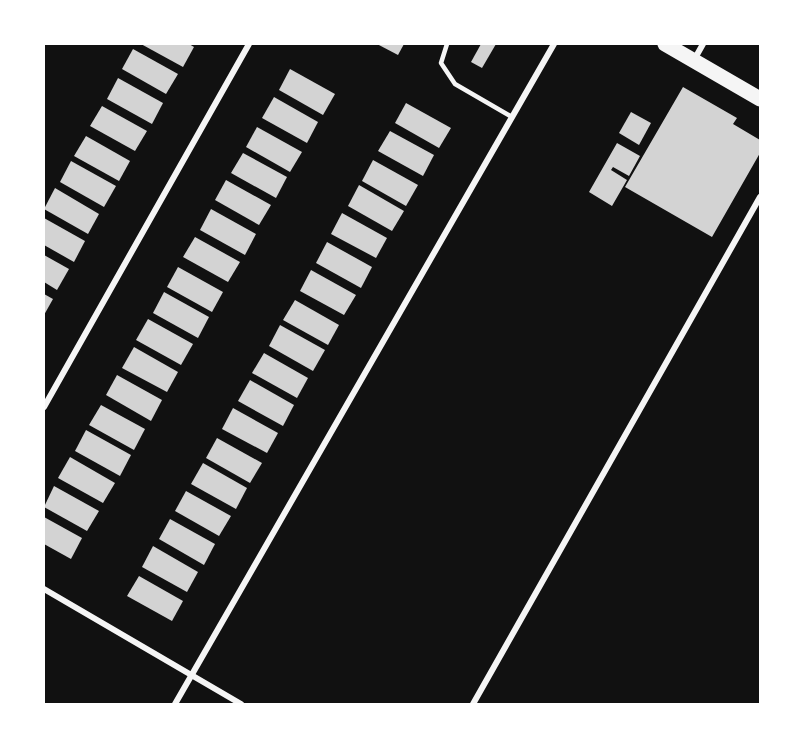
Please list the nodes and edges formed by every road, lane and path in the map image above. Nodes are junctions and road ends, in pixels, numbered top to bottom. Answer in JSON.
{"nodes":[{"id":1,"x":249,"y":44,"type":"edge"},
{"id":2,"x":447,"y":44,"type":"edge"},
{"id":3,"x":554,"y":44,"type":"edge"},
{"id":4,"x":665,"y":44,"type":"edge"},
{"id":5,"x":703,"y":44,"type":"edge"},
{"id":6,"x":693,"y":60,"type":"junction"},
{"id":7,"x":760,"y":99,"type":"edge"},
{"id":8,"x":512,"y":117,"type":"junction"},
{"id":9,"x":760,"y":197,"type":"edge"},
{"id":10,"x":44,"y":407,"type":"edge"},
{"id":11,"x":44,"y":590,"type":"edge"},
{"id":12,"x":191,"y":676,"type":"junction"},
{"id":13,"x":175,"y":705,"type":"edge"},
{"id":14,"x":241,"y":705,"type":"edge"},
{"id":15,"x":472,"y":705,"type":"edge"}],
"edges":[{"from":1,"to":10,"type":"street"},
{"from":2,"to":8,"type":"lane"},
{"from":3,"to":8,"type":"street"},
{"from":4,"to":6,"type":"main road"},
{"from":5,"to":6,"type":"street"},
{"from":6,"to":7,"type":"main road"},
{"from":8,"to":12,"type":"street"},
{"from":9,"to":15,"type":"street"},
{"from":11,"to":12,"type":"street"},
{"from":12,"to":13,"type":"street"},
{"from":12,"to":14,"type":"street"}]}
